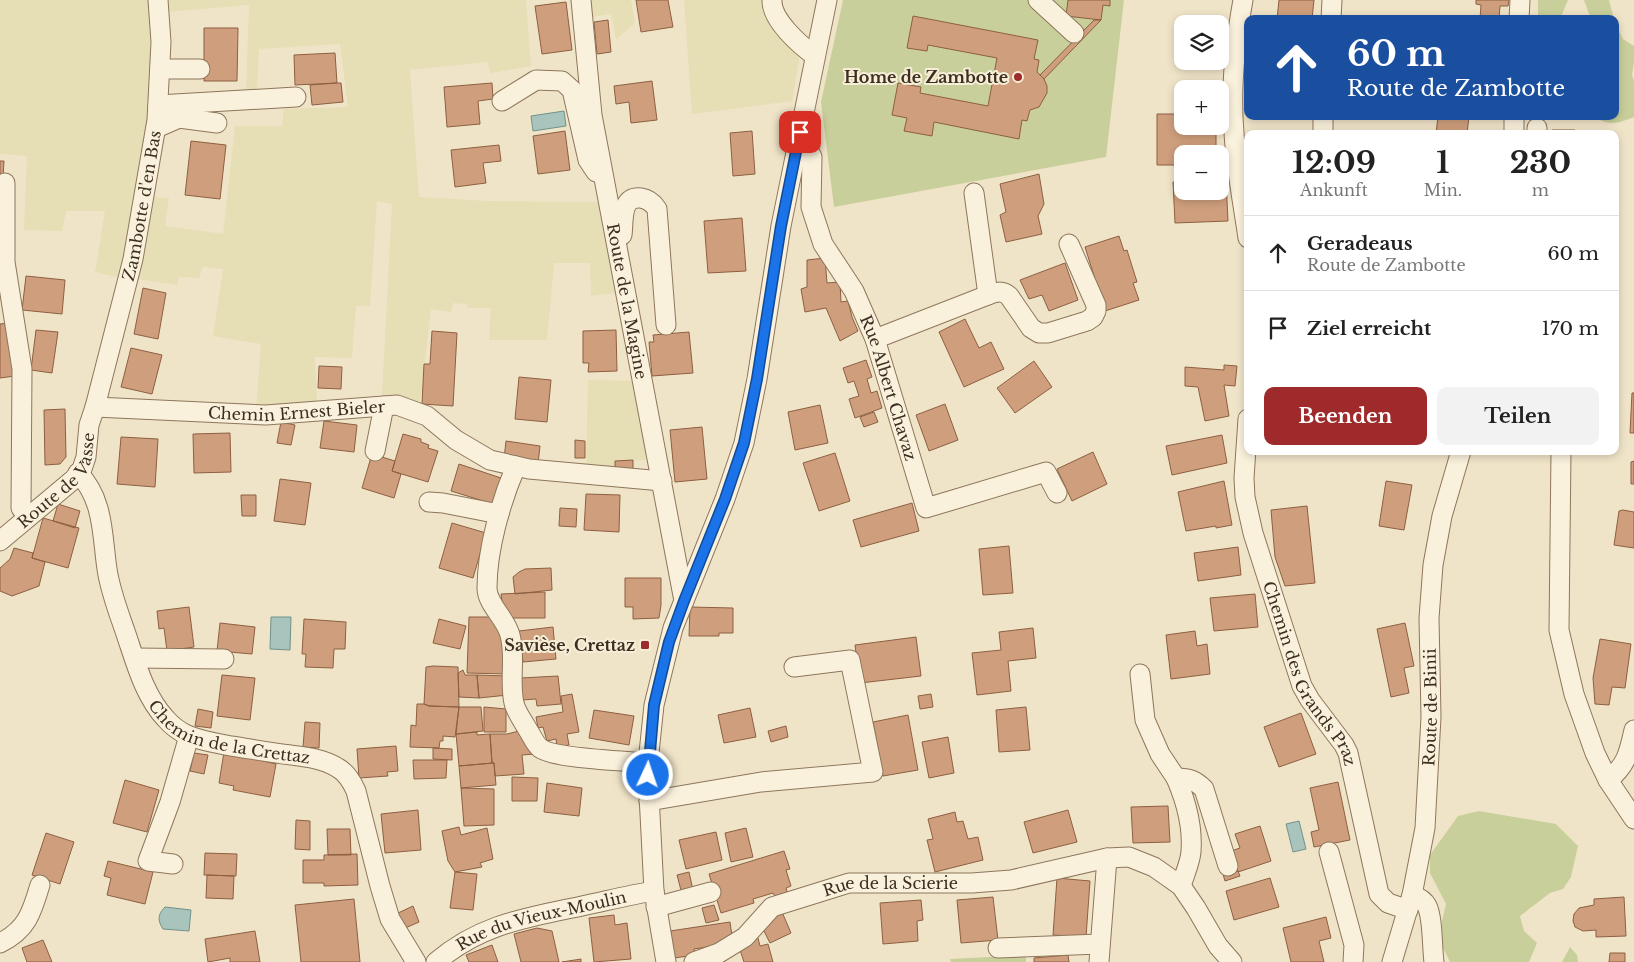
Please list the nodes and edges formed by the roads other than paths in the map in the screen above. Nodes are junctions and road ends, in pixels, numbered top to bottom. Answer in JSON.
{"nodes":[{"id":1,"x":158,"y":0,"type":"edge"},
{"id":2,"x":581,"y":0,"type":"edge"},
{"id":3,"x":772,"y":0,"type":"edge"},
{"id":4,"x":827,"y":0,"type":"edge"},
{"id":5,"x":1038,"y":0,"type":"edge"},
{"id":6,"x":1244,"y":0,"type":"edge"},
{"id":7,"x":1332,"y":0,"type":"edge"},
{"id":8,"x":1520,"y":0,"type":"edge"},
{"id":9,"x":1331,"y":15,"type":"edge"},
{"id":10,"x":1519,"y":15,"type":"edge"},
{"id":11,"x":1074,"y":33,"type":"dead end"},
{"id":12,"x":815,"y":56,"type":"junction"},
{"id":13,"x":160,"y":69,"type":"junction"},
{"id":14,"x":200,"y":69,"type":"dead end"},
{"id":15,"x":296,"y":97,"type":"dead end"},
{"id":16,"x":502,"y":101,"type":"dead end"},
{"id":17,"x":158,"y":105,"type":"junction"},
{"id":18,"x":217,"y":123,"type":"dead end"},
{"id":19,"x":156,"y":128,"type":"junction"},
{"id":20,"x":800,"y":132,"type":"junction"},
{"id":21,"x":5,"y":183,"type":"dead end"},
{"id":22,"x":606,"y":188,"type":"junction"},
{"id":23,"x":974,"y":193,"type":"dead end"},
{"id":24,"x":1244,"y":210,"type":"edge"},
{"id":25,"x":3,"y":239,"type":"edge"},
{"id":26,"x":617,"y":242,"type":"junction"},
{"id":27,"x":1070,"y":244,"type":"dead end"},
{"id":28,"x":988,"y":295,"type":"junction"},
{"id":29,"x":666,"y":325,"type":"dead end"},
{"id":30,"x":875,"y":339,"type":"junction"},
{"id":31,"x":95,"y":406,"type":"junction"},
{"id":32,"x":384,"y":406,"type":"junction"},
{"id":33,"x":375,"y":451,"type":"dead end"},
{"id":34,"x":1245,"y":455,"type":"edge"},
{"id":35,"x":1460,"y":455,"type":"edge"},
{"id":36,"x":1561,"y":455,"type":"edge"},
{"id":37,"x":516,"y":466,"type":"junction"},
{"id":38,"x":78,"y":473,"type":"junction"},
{"id":39,"x":662,"y":481,"type":"junction"},
{"id":40,"x":1056,"y":494,"type":"dead end"},
{"id":41,"x":429,"y":502,"type":"dead end"},
{"id":42,"x":498,"y":514,"type":"junction"},
{"id":43,"x":28,"y":517,"type":"junction"},
{"id":44,"x":0,"y":541,"type":"edge"},
{"id":45,"x":684,"y":601,"type":"junction"},
{"id":46,"x":135,"y":658,"type":"junction"},
{"id":47,"x":224,"y":659,"type":"dead end"},
{"id":48,"x":794,"y":667,"type":"dead end"},
{"id":49,"x":1140,"y":674,"type":"dead end"},
{"id":50,"x":1634,"y":730,"type":"edge"},
{"id":51,"x":190,"y":736,"type":"junction"},
{"id":52,"x":649,"y":763,"type":"junction"},
{"id":53,"x":1176,"y":778,"type":"junction"},
{"id":54,"x":1608,"y":780,"type":"junction"},
{"id":55,"x":649,"y":801,"type":"junction"},
{"id":56,"x":1634,"y":819,"type":"edge"},
{"id":57,"x":1329,"y":852,"type":"dead end"},
{"id":58,"x":1107,"y":858,"type":"junction"},
{"id":59,"x":174,"y":864,"type":"dead end"},
{"id":60,"x":1228,"y":866,"type":"dead end"},
{"id":61,"x":40,"y":885,"type":"dead end"},
{"id":62,"x":1181,"y":886,"type":"junction"},
{"id":63,"x":711,"y":892,"type":"dead end"},
{"id":64,"x":655,"y":899,"type":"junction"},
{"id":65,"x":1410,"y":903,"type":"junction"},
{"id":66,"x":0,"y":943,"type":"edge"},
{"id":67,"x":998,"y":948,"type":"dead end"},
{"id":68,"x":1100,"y":953,"type":"edge"},
{"id":69,"x":416,"y":962,"type":"edge"},
{"id":70,"x":436,"y":962,"type":"edge"},
{"id":71,"x":666,"y":962,"type":"edge"},
{"id":72,"x":694,"y":962,"type":"edge"},
{"id":73,"x":1232,"y":962,"type":"edge"},
{"id":74,"x":1353,"y":962,"type":"edge"},
{"id":75,"x":1392,"y":962,"type":"edge"},
{"id":76,"x":1434,"y":962,"type":"edge"}],
"edges":[{"from":1,"to":13,"type":"street","name":"Zambotte d'en Bas"},
{"from":2,"to":22,"type":"street","name":"Route de la Magine"},
{"from":3,"to":12,"type":"street"},
{"from":4,"to":12,"type":"street"},
{"from":5,"to":11,"type":"street"},
{"from":6,"to":24,"type":"street"},
{"from":7,"to":9,"type":"street"},
{"from":8,"to":10,"type":"street"},
{"from":12,"to":20,"type":"street"},
{"from":13,"to":14,"type":"street"},
{"from":13,"to":17,"type":"street","name":"Zambotte d'en Bas"},
{"from":15,"to":17,"type":"street"},
{"from":16,"to":22,"type":"street"},
{"from":17,"to":19,"type":"street","name":"Zambotte d'en Bas"},
{"from":18,"to":19,"type":"street"},
{"from":19,"to":31,"type":"street","name":"Zambotte d'en Bas"},
{"from":20,"to":30,"type":"street","name":"Rue Albert Chavaz"},
{"from":20,"to":45,"type":"street"},
{"from":21,"to":25,"type":"street"},
{"from":22,"to":26,"type":"street","name":"Route de la Magine"},
{"from":23,"to":28,"type":"street"},
{"from":25,"to":43,"type":"street"},
{"from":26,"to":29,"type":"street"},
{"from":26,"to":39,"type":"street","name":"Route de la Magine"},
{"from":27,"to":28,"type":"street"},
{"from":28,"to":30,"type":"street"},
{"from":30,"to":40,"type":"street","name":"Rue Albert Chavaz"},
{"from":31,"to":32,"type":"street","name":"Chemin Ernest Bieler"},
{"from":31,"to":38,"type":"street","name":"Route de Vasse"},
{"from":32,"to":33,"type":"street"},
{"from":32,"to":37,"type":"street","name":"Chemin Ernest Bieler"},
{"from":34,"to":65,"type":"street","name":"Chemin des Grands Praz"},
{"from":35,"to":65,"type":"street","name":"Route de Binii"},
{"from":36,"to":54,"type":"street"},
{"from":37,"to":39,"type":"street","name":"Chemin Ernest Bieler"},
{"from":37,"to":42,"type":"street"},
{"from":38,"to":43,"type":"street","name":"Route de Vasse"},
{"from":38,"to":46,"type":"street","name":"Chemin de la Crettaz"},
{"from":39,"to":45,"type":"street","name":"Route de la Magine"},
{"from":41,"to":42,"type":"street"},
{"from":42,"to":52,"type":"street"},
{"from":43,"to":44,"type":"street","name":"Route de Vasse"},
{"from":45,"to":52,"type":"street"},
{"from":46,"to":47,"type":"street"},
{"from":46,"to":51,"type":"street","name":"Chemin de la Crettaz"},
{"from":48,"to":55,"type":"street"},
{"from":49,"to":53,"type":"street"},
{"from":50,"to":54,"type":"street"},
{"from":51,"to":59,"type":"street"},
{"from":51,"to":69,"type":"street","name":"Chemin de la Crettaz"},
{"from":52,"to":55,"type":"street"},
{"from":53,"to":60,"type":"street"},
{"from":53,"to":62,"type":"street"},
{"from":54,"to":56,"type":"street"},
{"from":55,"to":64,"type":"street"},
{"from":57,"to":74,"type":"street"},
{"from":58,"to":62,"type":"street","name":"Rue de la Scierie"},
{"from":58,"to":68,"type":"street"},
{"from":58,"to":72,"type":"street","name":"Rue de la Scierie"},
{"from":61,"to":66,"type":"street"},
{"from":62,"to":73,"type":"street"},
{"from":63,"to":64,"type":"street","name":"Rue du Vieux-Moulin"},
{"from":64,"to":70,"type":"street","name":"Rue du Vieux-Moulin"},
{"from":64,"to":71,"type":"street"},
{"from":65,"to":75,"type":"street","name":"Route de Binii"},
{"from":65,"to":76,"type":"street"},
{"from":67,"to":68,"type":"street"}]}
